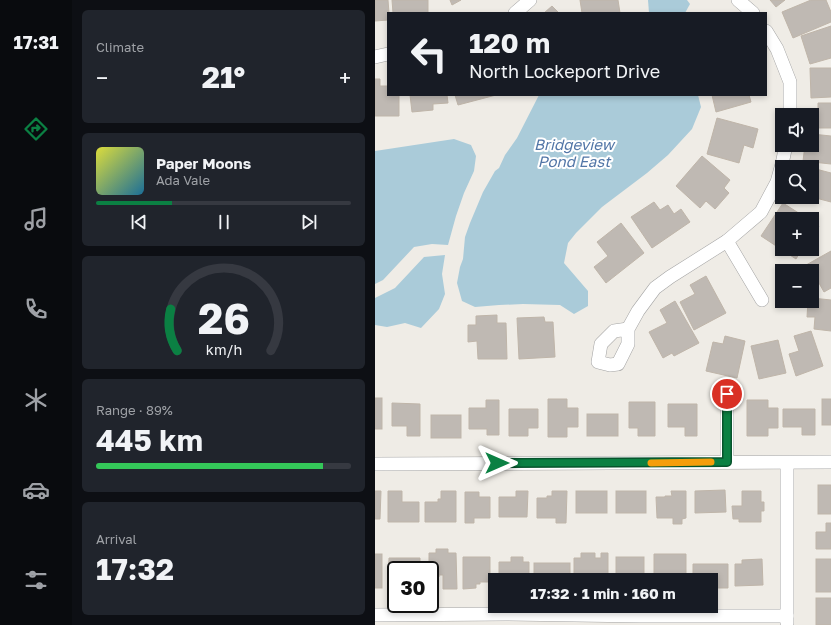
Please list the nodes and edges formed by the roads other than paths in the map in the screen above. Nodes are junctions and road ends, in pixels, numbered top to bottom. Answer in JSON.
{"nodes":[{"id":1,"x":530,"y":0,"type":"edge"},
{"id":2,"x":737,"y":0,"type":"edge"},
{"id":3,"x":516,"y":12,"type":"edge"},
{"id":4,"x":752,"y":12,"type":"edge"},
{"id":5,"x":767,"y":34,"type":"edge"},
{"id":6,"x":387,"y":54,"type":"edge"},
{"id":7,"x":375,"y":57,"type":"edge"},
{"id":8,"x":790,"y":108,"type":"edge"},
{"id":9,"x":784,"y":152,"type":"edge"},
{"id":10,"x":727,"y":241,"type":"junction"},
{"id":11,"x":762,"y":300,"type":"dead end"},
{"id":12,"x":628,"y":329,"type":"dead end"},
{"id":13,"x":727,"y":394,"type":"dead end"},
{"id":14,"x":727,"y":462,"type":"junction"},
{"id":15,"x":831,"y":462,"type":"edge"},
{"id":16,"x":787,"y":463,"type":"junction"},
{"id":17,"x":375,"y":464,"type":"edge"},
{"id":18,"x":375,"y":615,"type":"edge"},
{"id":19,"x":507,"y":619,"type":"edge"},
{"id":20,"x":642,"y":620,"type":"edge"},
{"id":21,"x":787,"y":620,"type":"edge"}],
"edges":[{"from":1,"to":3,"type":"street"},
{"from":2,"to":4,"type":"street"},
{"from":5,"to":8,"type":"street"},
{"from":6,"to":7,"type":"street"},
{"from":9,"to":10,"type":"street"},
{"from":10,"to":11,"type":"street"},
{"from":10,"to":12,"type":"street"},
{"from":13,"to":14,"type":"street"},
{"from":14,"to":16,"type":"street"},
{"from":14,"to":17,"type":"street"},
{"from":15,"to":16,"type":"street"},
{"from":16,"to":21,"type":"street"},
{"from":18,"to":19,"type":"street"},
{"from":19,"to":20,"type":"street"},
{"from":20,"to":21,"type":"street"}]}
